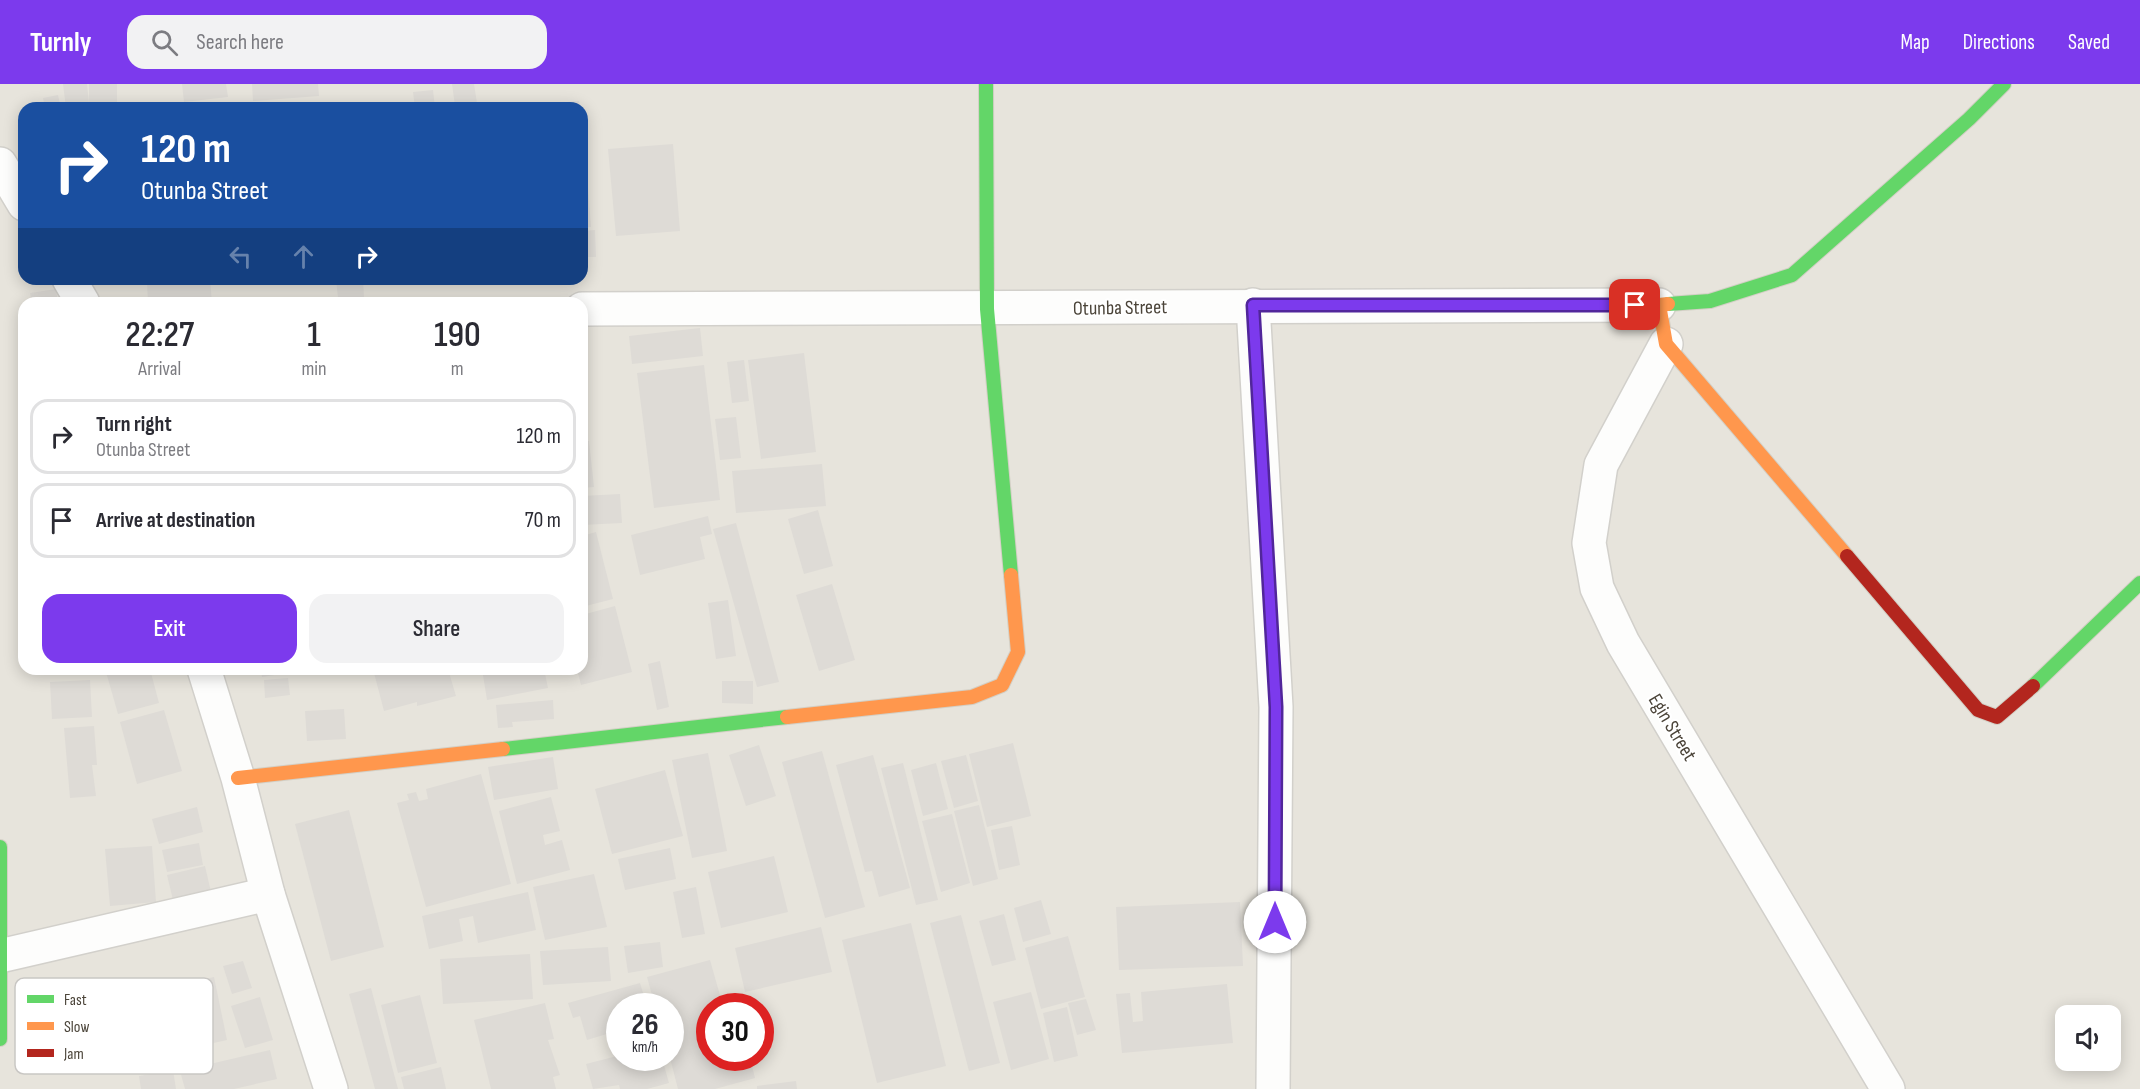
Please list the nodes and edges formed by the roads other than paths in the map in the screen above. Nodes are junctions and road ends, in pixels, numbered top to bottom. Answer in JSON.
{"nodes":[{"id":1,"x":986,"y":84,"type":"edge"},
{"id":2,"x":2004,"y":84,"type":"edge"},
{"id":3,"x":0,"y":164,"type":"edge"},
{"id":4,"x":18,"y":194,"type":"edge"},
{"id":5,"x":1253,"y":305,"type":"junction"},
{"id":6,"x":1659,"y":305,"type":"junction"},
{"id":7,"x":588,"y":309,"type":"edge"},
{"id":8,"x":987,"y":309,"type":"junction"},
{"id":9,"x":1666,"y":344,"type":"junction"},
{"id":10,"x":2140,"y":582,"type":"edge"},
{"id":11,"x":206,"y":675,"type":"edge"},
{"id":12,"x":238,"y":778,"type":"junction"},
{"id":13,"x":0,"y":847,"type":"edge"},
{"id":14,"x":268,"y":894,"type":"junction"},
{"id":15,"x":0,"y":956,"type":"edge"},
{"id":16,"x":0,"y":1039,"type":"edge"},
{"id":17,"x":331,"y":1089,"type":"edge"},
{"id":18,"x":1267,"y":1089,"type":"edge"},
{"id":19,"x":1273,"y":1089,"type":"edge"},
{"id":20,"x":1888,"y":1089,"type":"edge"}],
"edges":[{"from":1,"to":8,"type":"street"},
{"from":2,"to":6,"type":"street"},
{"from":3,"to":4,"type":"street"},
{"from":5,"to":6,"type":"street","name":"Otunba Street"},
{"from":5,"to":8,"type":"street","name":"Otunba Street"},
{"from":5,"to":19,"type":"street"},
{"from":6,"to":9,"type":"street"},
{"from":7,"to":8,"type":"street","name":"Otunba Street"},
{"from":8,"to":12,"type":"street"},
{"from":9,"to":10,"type":"street"},
{"from":9,"to":20,"type":"street","name":"Egin Street"},
{"from":11,"to":12,"type":"street"},
{"from":12,"to":14,"type":"street"},
{"from":13,"to":15,"type":"street"},
{"from":14,"to":15,"type":"street"},
{"from":14,"to":17,"type":"street"},
{"from":15,"to":16,"type":"street"},
{"from":18,"to":19,"type":"street"}]}
